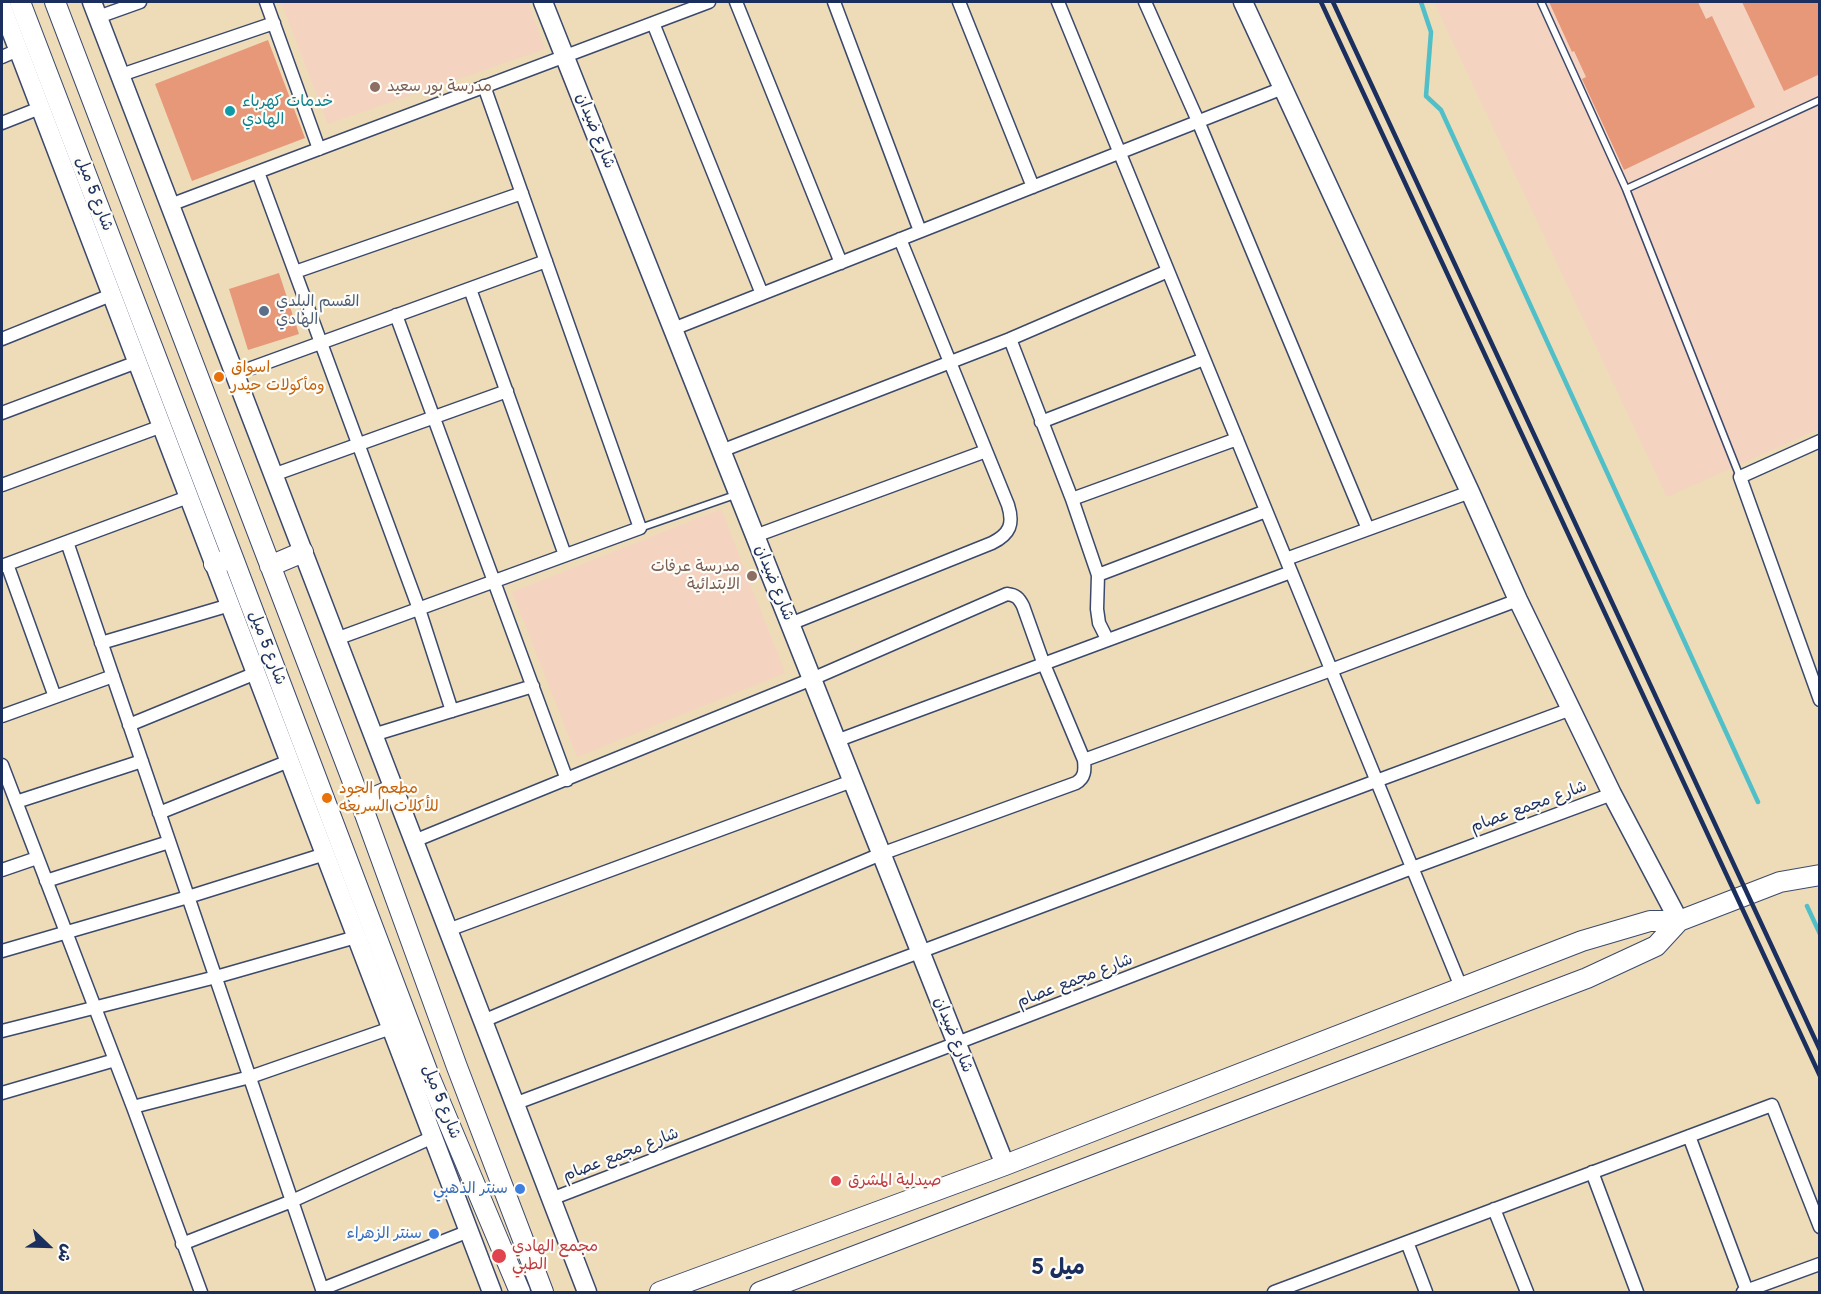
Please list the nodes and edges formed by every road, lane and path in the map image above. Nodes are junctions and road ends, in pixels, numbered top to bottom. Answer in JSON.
{"nodes":[{"id":1,"x":20,"y":2,"type":"edge"},
{"id":2,"x":55,"y":2,"type":"edge"},
{"id":3,"x":140,"y":2,"type":"edge"},
{"id":4,"x":266,"y":2,"type":"edge"},
{"id":5,"x":543,"y":2,"type":"edge"},
{"id":6,"x":709,"y":2,"type":"edge"},
{"id":7,"x":736,"y":2,"type":"edge"},
{"id":8,"x":834,"y":2,"type":"edge"},
{"id":9,"x":959,"y":2,"type":"edge"},
{"id":10,"x":1058,"y":2,"type":"edge"},
{"id":11,"x":1145,"y":2,"type":"edge"},
{"id":12,"x":1243,"y":2,"type":"edge"},
{"id":13,"x":1540,"y":2,"type":"edge"},
{"id":14,"x":2,"y":7,"type":"edge"},
{"id":15,"x":95,"y":9,"type":"edge"},
{"id":16,"x":274,"y":23,"type":"junction"},
{"id":17,"x":653,"y":23,"type":"junction"},
{"id":18,"x":10,"y":53,"type":"edge"},
{"id":19,"x":565,"y":56,"type":"junction"},
{"id":20,"x":121,"y":75,"type":"junction"},
{"id":21,"x":484,"y":86,"type":"junction"},
{"id":22,"x":1283,"y":88,"type":"junction"},
{"id":23,"x":1820,"y":100,"type":"edge"},
{"id":24,"x":40,"y":108,"type":"junction"},
{"id":25,"x":1198,"y":121,"type":"junction"},
{"id":26,"x":2,"y":123,"type":"edge"},
{"id":27,"x":105,"y":128,"type":"junction"},
{"id":28,"x":73,"y":140,"type":"junction"},
{"id":29,"x":319,"y":149,"type":"junction"},
{"id":30,"x":1119,"y":153,"type":"junction"},
{"id":31,"x":258,"y":172,"type":"junction"},
{"id":32,"x":1033,"y":187,"type":"junction"},
{"id":33,"x":1626,"y":189,"type":"junction"},
{"id":34,"x":522,"y":193,"type":"junction"},
{"id":35,"x":170,"y":205,"type":"junction"},
{"id":36,"x":920,"y":231,"type":"junction"},
{"id":37,"x":900,"y":239,"type":"junction"},
{"id":38,"x":546,"y":261,"type":"junction"},
{"id":39,"x":841,"y":263,"type":"junction"},
{"id":40,"x":1168,"y":271,"type":"junction"},
{"id":41,"x":295,"y":272,"type":"junction"},
{"id":42,"x":470,"y":289,"type":"junction"},
{"id":43,"x":762,"y":294,"type":"junction"},
{"id":44,"x":111,"y":295,"type":"junction"},
{"id":45,"x":396,"y":315,"type":"junction"},
{"id":46,"x":673,"y":329,"type":"junction"},
{"id":47,"x":2,"y":339,"type":"edge"},
{"id":48,"x":1010,"y":339,"type":"junction"},
{"id":49,"x":321,"y":343,"type":"junction"},
{"id":50,"x":1204,"y":359,"type":"junction"},
{"id":51,"x":137,"y":362,"type":"junction"},
{"id":52,"x":950,"y":363,"type":"junction"},
{"id":53,"x":235,"y":374,"type":"junction"},
{"id":54,"x":507,"y":391,"type":"junction"},
{"id":55,"x":2,"y":413,"type":"edge"},
{"id":56,"x":434,"y":418,"type":"junction"},
{"id":57,"x":1041,"y":422,"type":"junction"},
{"id":58,"x":162,"y":426,"type":"junction"},
{"id":59,"x":1237,"y":439,"type":"junction"},
{"id":60,"x":1820,"y":441,"type":"edge"},
{"id":61,"x":359,"y":445,"type":"junction"},
{"id":62,"x":721,"y":451,"type":"junction"},
{"id":63,"x":986,"y":451,"type":"junction"},
{"id":64,"x":273,"y":475,"type":"junction"},
{"id":65,"x":1740,"y":477,"type":"junction"},
{"id":66,"x":2,"y":485,"type":"edge"},
{"id":67,"x":1470,"y":492,"type":"junction"},
{"id":68,"x":739,"y":494,"type":"junction"},
{"id":69,"x":188,"y":497,"type":"junction"},
{"id":70,"x":1072,"y":499,"type":"junction"},
{"id":71,"x":1266,"y":511,"type":"junction"},
{"id":72,"x":640,"y":528,"type":"junction"},
{"id":73,"x":1368,"y":530,"type":"junction"},
{"id":74,"x":755,"y":536,"type":"junction"},
{"id":75,"x":67,"y":542,"type":"junction"},
{"id":76,"x":303,"y":552,"type":"junction"},
{"id":77,"x":565,"y":555,"type":"junction"},
{"id":78,"x":233,"y":558,"type":"junction"},
{"id":79,"x":1286,"y":559,"type":"junction"},
{"id":80,"x":214,"y":564,"type":"junction"},
{"id":81,"x":4,"y":565,"type":"edge"},
{"id":82,"x":270,"y":566,"type":"junction"},
{"id":83,"x":1291,"y":572,"type":"junction"},
{"id":84,"x":1098,"y":575,"type":"junction"},
{"id":85,"x":494,"y":581,"type":"junction"},
{"id":86,"x":1518,"y":600,"type":"junction"},
{"id":87,"x":230,"y":605,"type":"junction"},
{"id":88,"x":419,"y":609,"type":"junction"},
{"id":89,"x":790,"y":624,"type":"junction"},
{"id":90,"x":336,"y":639,"type":"junction"},
{"id":91,"x":1107,"y":639,"type":"junction"},
{"id":92,"x":101,"y":643,"type":"junction"},
{"id":93,"x":1043,"y":662,"type":"junction"},
{"id":94,"x":1331,"y":670,"type":"junction"},
{"id":95,"x":256,"y":673,"type":"junction"},
{"id":96,"x":113,"y":676,"type":"junction"},
{"id":97,"x":812,"y":679,"type":"junction"},
{"id":98,"x":532,"y":686,"type":"junction"},
{"id":99,"x":55,"y":697,"type":"junction"},
{"id":100,"x":1820,"y":700,"type":"edge"},
{"id":101,"x":1571,"y":710,"type":"junction"},
{"id":102,"x":452,"y":711,"type":"junction"},
{"id":103,"x":2,"y":716,"type":"edge"},
{"id":104,"x":129,"y":725,"type":"junction"},
{"id":105,"x":373,"y":735,"type":"junction"},
{"id":106,"x":836,"y":741,"type":"junction"},
{"id":107,"x":1084,"y":760,"type":"junction"},
{"id":108,"x":142,"y":761,"type":"junction"},
{"id":109,"x":289,"y":761,"type":"junction"},
{"id":110,"x":2,"y":765,"type":"edge"},
{"id":111,"x":567,"y":780,"type":"junction"},
{"id":112,"x":852,"y":781,"type":"junction"},
{"id":113,"x":1376,"y":781,"type":"junction"},
{"id":114,"x":6,"y":789,"type":"edge"},
{"id":115,"x":394,"y":789,"type":"junction"},
{"id":116,"x":1612,"y":794,"type":"junction"},
{"id":117,"x":16,"y":802,"type":"junction"},
{"id":118,"x":361,"y":802,"type":"junction"},
{"id":119,"x":159,"y":813,"type":"junction"},
{"id":120,"x":414,"y":841,"type":"junction"},
{"id":121,"x":169,"y":842,"type":"junction"},
{"id":122,"x":327,"y":843,"type":"junction"},
{"id":123,"x":881,"y":854,"type":"junction"},
{"id":124,"x":37,"y":858,"type":"junction"},
{"id":125,"x":1412,"y":868,"type":"junction"},
{"id":126,"x":2,"y":870,"type":"edge"},
{"id":127,"x":1820,"y":875,"type":"edge"},
{"id":128,"x":46,"y":881,"type":"junction"},
{"id":129,"x":188,"y":897,"type":"junction"},
{"id":130,"x":1678,"y":921,"type":"junction"},
{"id":131,"x":448,"y":930,"type":"junction"},
{"id":132,"x":66,"y":932,"type":"junction"},
{"id":133,"x":356,"y":937,"type":"junction"},
{"id":134,"x":2,"y":951,"type":"edge"},
{"id":135,"x":920,"y":953,"type":"junction"},
{"id":136,"x":216,"y":978,"type":"junction"},
{"id":137,"x":1461,"y":987,"type":"junction"},
{"id":138,"x":95,"y":1007,"type":"junction"},
{"id":139,"x":483,"y":1021,"type":"junction"},
{"id":140,"x":391,"y":1028,"type":"junction"},
{"id":141,"x":2,"y":1031,"type":"edge"},
{"id":142,"x":957,"y":1044,"type":"junction"},
{"id":143,"x":115,"y":1060,"type":"junction"},
{"id":144,"x":457,"y":1067,"type":"junction"},
{"id":145,"x":429,"y":1076,"type":"junction"},
{"id":146,"x":250,"y":1077,"type":"junction"},
{"id":147,"x":2,"y":1093,"type":"edge"},
{"id":148,"x":514,"y":1104,"type":"junction"},
{"id":149,"x":133,"y":1107,"type":"junction"},
{"id":150,"x":1689,"y":1136,"type":"junction"},
{"id":151,"x":433,"y":1137,"type":"junction"},
{"id":152,"x":1005,"y":1165,"type":"junction"},
{"id":153,"x":1592,"y":1172,"type":"junction"},
{"id":154,"x":551,"y":1199,"type":"junction"},
{"id":155,"x":292,"y":1201,"type":"junction"},
{"id":156,"x":1494,"y":1209,"type":"junction"},
{"id":157,"x":1820,"y":1227,"type":"edge"},
{"id":158,"x":469,"y":1231,"type":"junction"},
{"id":159,"x":1407,"y":1242,"type":"junction"},
{"id":160,"x":182,"y":1244,"type":"junction"},
{"id":161,"x":1820,"y":1264,"type":"edge"},
{"id":162,"x":323,"y":1291,"type":"edge"},
{"id":163,"x":1745,"y":1292,"type":"edge"},
{"id":164,"x":201,"y":1293,"type":"edge"},
{"id":165,"x":492,"y":1293,"type":"edge"},
{"id":166,"x":520,"y":1293,"type":"edge"},
{"id":167,"x":543,"y":1293,"type":"edge"},
{"id":168,"x":587,"y":1293,"type":"edge"},
{"id":169,"x":660,"y":1293,"type":"edge"},
{"id":170,"x":760,"y":1293,"type":"edge"},
{"id":171,"x":1274,"y":1293,"type":"edge"},
{"id":172,"x":1426,"y":1293,"type":"edge"},
{"id":173,"x":1527,"y":1293,"type":"edge"},
{"id":174,"x":1637,"y":1293,"type":"edge"}],
"edges":[{"from":1,"to":28,"type":"main road","name":"شارع 5 ميل"},
{"from":2,"to":27,"type":"main road","name":"شارع 5 ميل"},
{"from":3,"to":15,"type":"street"},
{"from":4,"to":16,"type":"street"},
{"from":5,"to":19,"type":"street","name":"شارع ضيدان"},
{"from":6,"to":17,"type":"street"},
{"from":7,"to":39,"type":"street"},
{"from":8,"to":36,"type":"street"},
{"from":9,"to":32,"type":"street"},
{"from":10,"to":30,"type":"street"},
{"from":11,"to":25,"type":"street"},
{"from":12,"to":22,"type":"street"},
{"from":13,"to":33,"type":"lane"},
{"from":14,"to":18,"type":"street"},
{"from":15,"to":20,"type":"street"},
{"from":16,"to":20,"type":"street"},
{"from":16,"to":29,"type":"street"},
{"from":17,"to":19,"type":"street"},
{"from":17,"to":43,"type":"street"},
{"from":18,"to":24,"type":"street"},
{"from":19,"to":21,"type":"street"},
{"from":19,"to":46,"type":"street","name":"شارع ضيدان"},
{"from":20,"to":35,"type":"street"},
{"from":21,"to":29,"type":"street"},
{"from":21,"to":34,"type":"street"},
{"from":22,"to":25,"type":"street"},
{"from":22,"to":67,"type":"street"},
{"from":23,"to":33,"type":"lane"},
{"from":24,"to":26,"type":"street"},
{"from":24,"to":44,"type":"street"},
{"from":25,"to":30,"type":"street"},
{"from":25,"to":73,"type":"street"},
{"from":27,"to":28,"type":"main road"},
{"from":27,"to":82,"type":"main road","name":"شارع 5 ميل"},
{"from":28,"to":78,"type":"main road","name":"شارع 5 ميل"},
{"from":29,"to":31,"type":"street"},
{"from":30,"to":32,"type":"street"},
{"from":30,"to":40,"type":"street"},
{"from":31,"to":35,"type":"street"},
{"from":31,"to":41,"type":"street"},
{"from":32,"to":36,"type":"street"},
{"from":33,"to":65,"type":"lane"},
{"from":34,"to":38,"type":"street"},
{"from":34,"to":41,"type":"street"},
{"from":35,"to":53,"type":"street"},
{"from":36,"to":37,"type":"street"},
{"from":37,"to":39,"type":"street"},
{"from":37,"to":52,"type":"street"},
{"from":38,"to":42,"type":"street"},
{"from":38,"to":72,"type":"street"},
{"from":39,"to":43,"type":"street"},
{"from":40,"to":48,"type":"street"},
{"from":40,"to":50,"type":"street"},
{"from":41,"to":49,"type":"street"},
{"from":42,"to":45,"type":"street"},
{"from":42,"to":54,"type":"street"},
{"from":43,"to":46,"type":"street"},
{"from":44,"to":47,"type":"street"},
{"from":44,"to":51,"type":"street"},
{"from":45,"to":49,"type":"street"},
{"from":45,"to":56,"type":"street"},
{"from":46,"to":62,"type":"street","name":"شارع ضيدان"},
{"from":48,"to":52,"type":"street"},
{"from":48,"to":57,"type":"street"},
{"from":49,"to":53,"type":"street"},
{"from":49,"to":61,"type":"street"},
{"from":50,"to":57,"type":"street"},
{"from":50,"to":59,"type":"street"},
{"from":51,"to":55,"type":"street"},
{"from":51,"to":58,"type":"street"},
{"from":52,"to":62,"type":"street"},
{"from":52,"to":63,"type":"street"},
{"from":53,"to":64,"type":"street"},
{"from":54,"to":56,"type":"street"},
{"from":54,"to":77,"type":"street"},
{"from":56,"to":61,"type":"street"},
{"from":56,"to":85,"type":"street"},
{"from":57,"to":70,"type":"street"},
{"from":58,"to":66,"type":"street"},
{"from":58,"to":69,"type":"street"},
{"from":59,"to":70,"type":"street"},
{"from":59,"to":71,"type":"street"},
{"from":60,"to":65,"type":"street"},
{"from":61,"to":64,"type":"street"},
{"from":61,"to":88,"type":"street"},
{"from":62,"to":68,"type":"street","name":"شارع ضيدان"},
{"from":63,"to":74,"type":"street"},
{"from":63,"to":89,"type":"street"},
{"from":64,"to":76,"type":"street"},
{"from":65,"to":100,"type":"street"},
{"from":67,"to":73,"type":"street"},
{"from":67,"to":86,"type":"street"},
{"from":68,"to":72,"type":"lane"},
{"from":68,"to":74,"type":"street","name":"شارع ضيدان"},
{"from":69,"to":75,"type":"street"},
{"from":69,"to":80,"type":"street"},
{"from":70,"to":84,"type":"street"},
{"from":71,"to":79,"type":"street"},
{"from":71,"to":84,"type":"street"},
{"from":72,"to":77,"type":"street"},
{"from":73,"to":79,"type":"street"},
{"from":74,"to":89,"type":"street","name":"شارع ضيدان"},
{"from":75,"to":81,"type":"street"},
{"from":75,"to":92,"type":"street"},
{"from":76,"to":82,"type":"main road"},
{"from":76,"to":90,"type":"street"},
{"from":77,"to":85,"type":"street"},
{"from":78,"to":80,"type":"main road"},
{"from":78,"to":122,"type":"main road","name":"شارع 5 ميل"},
{"from":79,"to":83,"type":"street"},
{"from":80,"to":87,"type":"street"},
{"from":81,"to":99,"type":"street"},
{"from":82,"to":118,"type":"main road","name":"شارع 5 ميل"},
{"from":83,"to":91,"type":"street"},
{"from":83,"to":94,"type":"street"},
{"from":84,"to":91,"type":"street"},
{"from":85,"to":88,"type":"street"},
{"from":85,"to":98,"type":"street"},
{"from":86,"to":94,"type":"street"},
{"from":86,"to":101,"type":"street"},
{"from":87,"to":92,"type":"street"},
{"from":87,"to":95,"type":"street"},
{"from":88,"to":90,"type":"street"},
{"from":88,"to":102,"type":"street"},
{"from":89,"to":97,"type":"street","name":"شارع ضيدان"},
{"from":90,"to":105,"type":"street"},
{"from":91,"to":93,"type":"street"},
{"from":92,"to":96,"type":"street"},
{"from":93,"to":97,"type":"street"},
{"from":93,"to":106,"type":"street"},
{"from":93,"to":107,"type":"street"},
{"from":94,"to":107,"type":"street"},
{"from":94,"to":113,"type":"street"},
{"from":95,"to":104,"type":"street"},
{"from":95,"to":109,"type":"street"},
{"from":96,"to":99,"type":"street"},
{"from":96,"to":104,"type":"street"},
{"from":97,"to":106,"type":"street","name":"شارع ضيدان"},
{"from":97,"to":111,"type":"street"},
{"from":98,"to":102,"type":"street"},
{"from":98,"to":111,"type":"street"},
{"from":99,"to":103,"type":"street"},
{"from":101,"to":113,"type":"street"},
{"from":101,"to":116,"type":"street"},
{"from":102,"to":105,"type":"street"},
{"from":104,"to":108,"type":"street"},
{"from":105,"to":115,"type":"street"},
{"from":106,"to":112,"type":"street","name":"شارع ضيدان"},
{"from":107,"to":123,"type":"street"},
{"from":108,"to":117,"type":"street"},
{"from":108,"to":119,"type":"street"},
{"from":109,"to":119,"type":"street"},
{"from":109,"to":122,"type":"street"},
{"from":110,"to":114,"type":"street"},
{"from":111,"to":120,"type":"street"},
{"from":112,"to":123,"type":"street","name":"شارع ضيدان"},
{"from":112,"to":131,"type":"street"},
{"from":113,"to":125,"type":"street"},
{"from":113,"to":135,"type":"street"},
{"from":114,"to":117,"type":"street"},
{"from":115,"to":118,"type":"main road"},
{"from":115,"to":120,"type":"street"},
{"from":116,"to":125,"type":"street","name":"شارع مجمع عصام"},
{"from":116,"to":130,"type":"street"},
{"from":117,"to":124,"type":"street"},
{"from":118,"to":144,"type":"main road","name":"شارع 5 ميل"},
{"from":119,"to":121,"type":"street"},
{"from":120,"to":131,"type":"street"},
{"from":121,"to":128,"type":"street"},
{"from":121,"to":129,"type":"street"},
{"from":122,"to":129,"type":"street"},
{"from":122,"to":133,"type":"street"},
{"from":122,"to":145,"type":"main road","name":"شارع 5 ميل"},
{"from":123,"to":135,"type":"street","name":"شارع ضيدان"},
{"from":123,"to":139,"type":"street"},
{"from":124,"to":126,"type":"street"},
{"from":124,"to":128,"type":"street"},
{"from":125,"to":137,"type":"street"},
{"from":125,"to":142,"type":"street","name":"شارع مجمع عصام"},
{"from":127,"to":130,"type":"main road"},
{"from":128,"to":132,"type":"street"},
{"from":129,"to":132,"type":"street"},
{"from":129,"to":136,"type":"street"},
{"from":130,"to":137,"type":"main road"},
{"from":130,"to":170,"type":"main road"},
{"from":131,"to":139,"type":"street"},
{"from":132,"to":134,"type":"street"},
{"from":132,"to":138,"type":"street"},
{"from":133,"to":136,"type":"street"},
{"from":133,"to":140,"type":"street"},
{"from":135,"to":142,"type":"street","name":"شارع ضيدان"},
{"from":135,"to":148,"type":"street"},
{"from":136,"to":138,"type":"street"},
{"from":136,"to":146,"type":"street"},
{"from":137,"to":152,"type":"main road"},
{"from":138,"to":141,"type":"street"},
{"from":138,"to":143,"type":"street"},
{"from":139,"to":148,"type":"street"},
{"from":140,"to":146,"type":"street"},
{"from":140,"to":151,"type":"street"},
{"from":142,"to":152,"type":"street","name":"شارع ضيدان"},
{"from":142,"to":154,"type":"street","name":"شارع مجمع عصام"},
{"from":143,"to":147,"type":"street"},
{"from":143,"to":149,"type":"street"},
{"from":144,"to":145,"type":"main road"},
{"from":144,"to":167,"type":"main road","name":"شارع 5 ميل"},
{"from":145,"to":166,"type":"main road","name":"شارع 5 ميل"},
{"from":146,"to":149,"type":"street"},
{"from":146,"to":155,"type":"street"},
{"from":148,"to":154,"type":"street"},
{"from":149,"to":160,"type":"street"},
{"from":150,"to":153,"type":"street"},
{"from":150,"to":157,"type":"street"},
{"from":150,"to":163,"type":"street"},
{"from":151,"to":155,"type":"street"},
{"from":151,"to":158,"type":"street"},
{"from":152,"to":169,"type":"main road"},
{"from":153,"to":156,"type":"street"},
{"from":153,"to":174,"type":"street"},
{"from":154,"to":168,"type":"street"},
{"from":155,"to":160,"type":"street"},
{"from":155,"to":162,"type":"street"},
{"from":156,"to":159,"type":"street"},
{"from":156,"to":173,"type":"street"},
{"from":158,"to":162,"type":"street"},
{"from":158,"to":165,"type":"street"},
{"from":159,"to":171,"type":"street"},
{"from":159,"to":172,"type":"street"},
{"from":160,"to":164,"type":"street"},
{"from":161,"to":163,"type":"street"}]}
